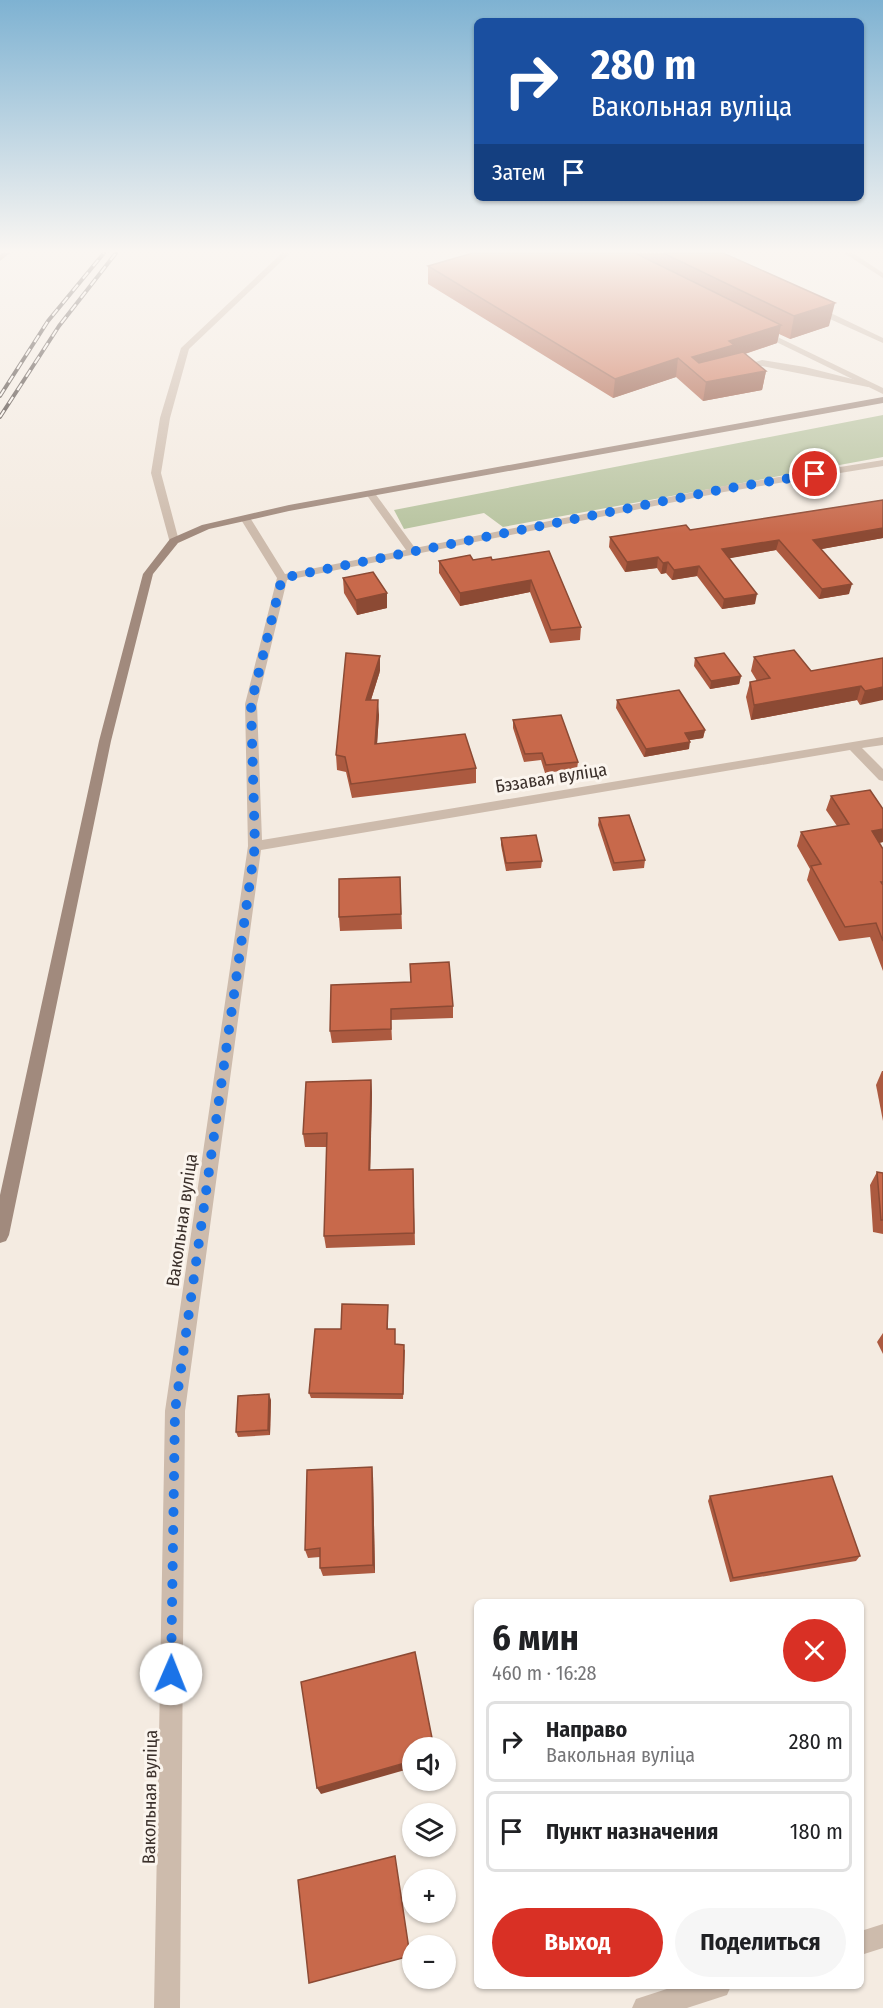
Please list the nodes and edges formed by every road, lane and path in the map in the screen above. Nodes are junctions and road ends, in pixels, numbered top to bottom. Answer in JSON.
{"nodes":[{"id":1,"x":186,"y":347,"type":"edge"},
{"id":2,"x":793,"y":347,"type":"edge"},
{"id":3,"x":729,"y":370,"type":"edge"},
{"id":4,"x":868,"y":384,"type":"junction"},
{"id":5,"x":883,"y":392,"type":"edge"},
{"id":6,"x":883,"y":400,"type":"edge"},
{"id":7,"x":883,"y":463,"type":"edge"},
{"id":8,"x":371,"y":494,"type":"junction"},
{"id":9,"x":245,"y":518,"type":"junction"},
{"id":10,"x":174,"y":541,"type":"junction"},
{"id":11,"x":413,"y":553,"type":"junction"},
{"id":12,"x":282,"y":578,"type":"junction"},
{"id":13,"x":883,"y":741,"type":"edge"},
{"id":14,"x":854,"y":746,"type":"junction"},
{"id":15,"x":883,"y":777,"type":"edge"},
{"id":16,"x":255,"y":846,"type":"junction"},
{"id":17,"x":0,"y":1235,"type":"edge"},
{"id":18,"x":883,"y":1936,"type":"edge"},
{"id":19,"x":864,"y":1942,"type":"edge"},
{"id":20,"x":708,"y":1989,"type":"edge"},
{"id":21,"x":167,"y":2008,"type":"edge"},
{"id":22,"x":645,"y":2008,"type":"edge"}],
"edges":[{"from":1,"to":10,"type":"street"},
{"from":2,"to":4,"type":"street"},
{"from":3,"to":4,"type":"street"},
{"from":4,"to":5,"type":"street"},
{"from":6,"to":8,"type":"main road"},
{"from":7,"to":11,"type":"street"},
{"from":8,"to":9,"type":"main road"},
{"from":8,"to":11,"type":"street"},
{"from":9,"to":10,"type":"main road"},
{"from":9,"to":12,"type":"street"},
{"from":10,"to":17,"type":"main road"},
{"from":11,"to":12,"type":"street"},
{"from":12,"to":16,"type":"street","name":"Вакольная вуліца"},
{"from":13,"to":14,"type":"street","name":"Бэзавая вуліца"},
{"from":14,"to":15,"type":"street"},
{"from":14,"to":16,"type":"street","name":"Бэзавая вуліца"},
{"from":16,"to":21,"type":"street","name":"Вакольная вуліца"},
{"from":18,"to":19,"type":"street"},
{"from":20,"to":22,"type":"street"}]}
